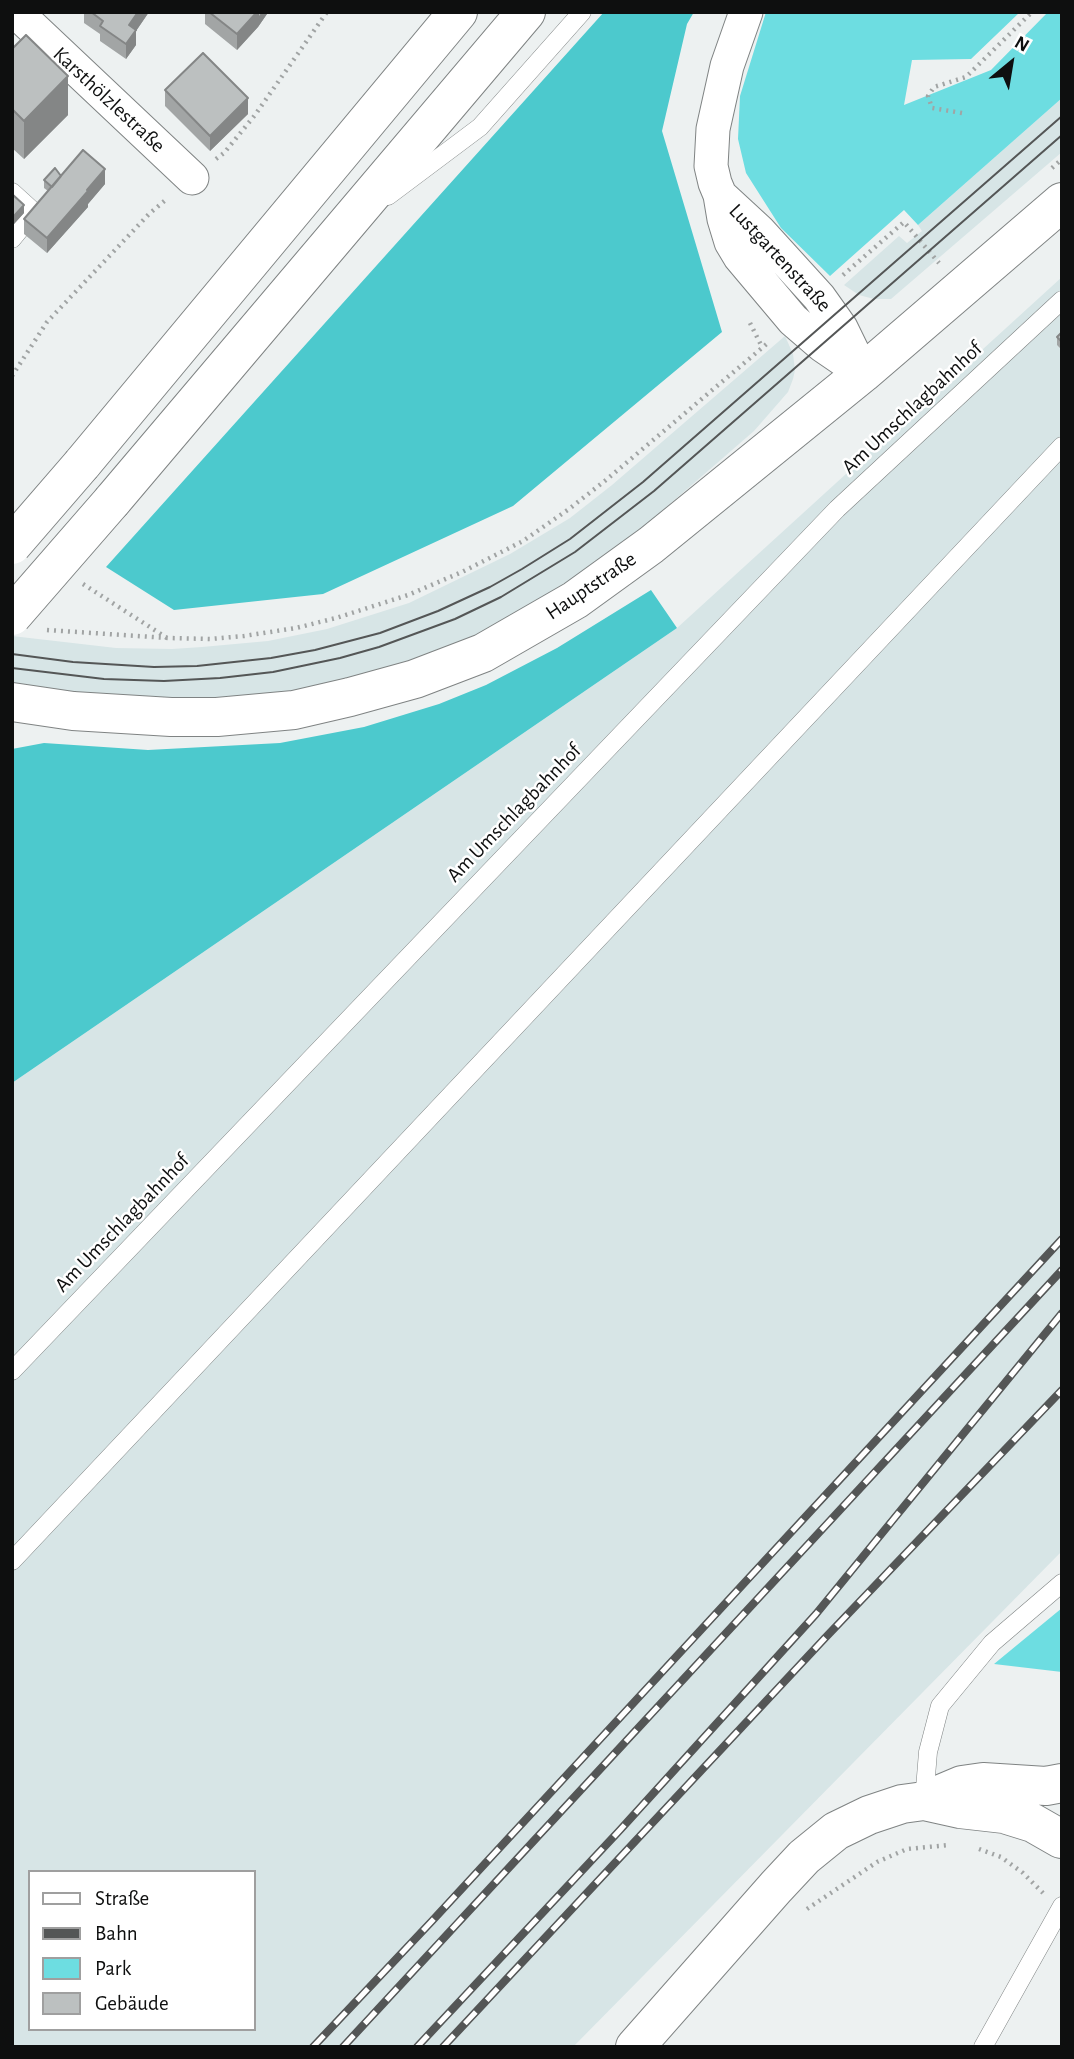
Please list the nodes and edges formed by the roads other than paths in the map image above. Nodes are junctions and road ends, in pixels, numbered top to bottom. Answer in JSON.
{"nodes":[{"id":1,"x":458,"y":12,"type":"edge"},
{"id":2,"x":526,"y":12,"type":"edge"},
{"id":3,"x":582,"y":12,"type":"edge"},
{"id":4,"x":746,"y":12,"type":"edge"},
{"id":5,"x":22,"y":21,"type":"edge"},
{"id":6,"x":192,"y":178,"type":"road end"},
{"id":7,"x":12,"y":192,"type":"edge"},
{"id":8,"x":720,"y":195,"type":"junction"},
{"id":9,"x":1062,"y":202,"type":"edge"},
{"id":10,"x":341,"y":232,"type":"junction"},
{"id":11,"x":12,"y":239,"type":"edge"},
{"id":12,"x":1062,"y":300,"type":"edge"},
{"id":13,"x":863,"y":373,"type":"junction"},
{"id":14,"x":1062,"y":446,"type":"edge"},
{"id":15,"x":12,"y":545,"type":"edge"},
{"id":16,"x":25,"y":623,"type":"edge"},
{"id":17,"x":12,"y":702,"type":"edge"},
{"id":18,"x":12,"y":1370,"type":"edge"},
{"id":19,"x":12,"y":1561,"type":"edge"},
{"id":20,"x":1062,"y":1583,"type":"edge"},
{"id":21,"x":1062,"y":1783,"type":"edge"},
{"id":22,"x":925,"y":1801,"type":"junction"},
{"id":23,"x":1061,"y":1835,"type":"edge"},
{"id":24,"x":1060,"y":1907,"type":"edge"},
{"id":25,"x":635,"y":2047,"type":"edge"},
{"id":26,"x":983,"y":2047,"type":"edge"}],
"edges":[{"from":1,"to":15,"type":"main road","bridge":true},
{"from":2,"to":10,"type":"main road"},
{"from":3,"to":10,"type":"lane"},
{"from":4,"to":8,"type":"street","name":"Lustgartenstraße"},
{"from":5,"to":6,"type":"street","name":"Karsthölzlestraße"},
{"from":7,"to":11,"type":"lane"},
{"from":8,"to":13,"type":"street","name":"Lustgartenstraße"},
{"from":8,"to":13,"type":"street","name":"Lustgartenstraße"},
{"from":9,"to":13,"type":"main road","name":"Hauptstraße"},
{"from":10,"to":16,"type":"main road","bridge":true},
{"from":12,"to":18,"type":"lane","name":"Am Umschlagbahnhof"},
{"from":13,"to":17,"type":"main road","name":"Hauptstraße"},
{"from":14,"to":19,"type":"lane"},
{"from":20,"to":22,"type":"lane"},
{"from":21,"to":22,"type":"main road"},
{"from":22,"to":23,"type":"main road"},
{"from":22,"to":25,"type":"main road"},
{"from":24,"to":26,"type":"lane"}]}
